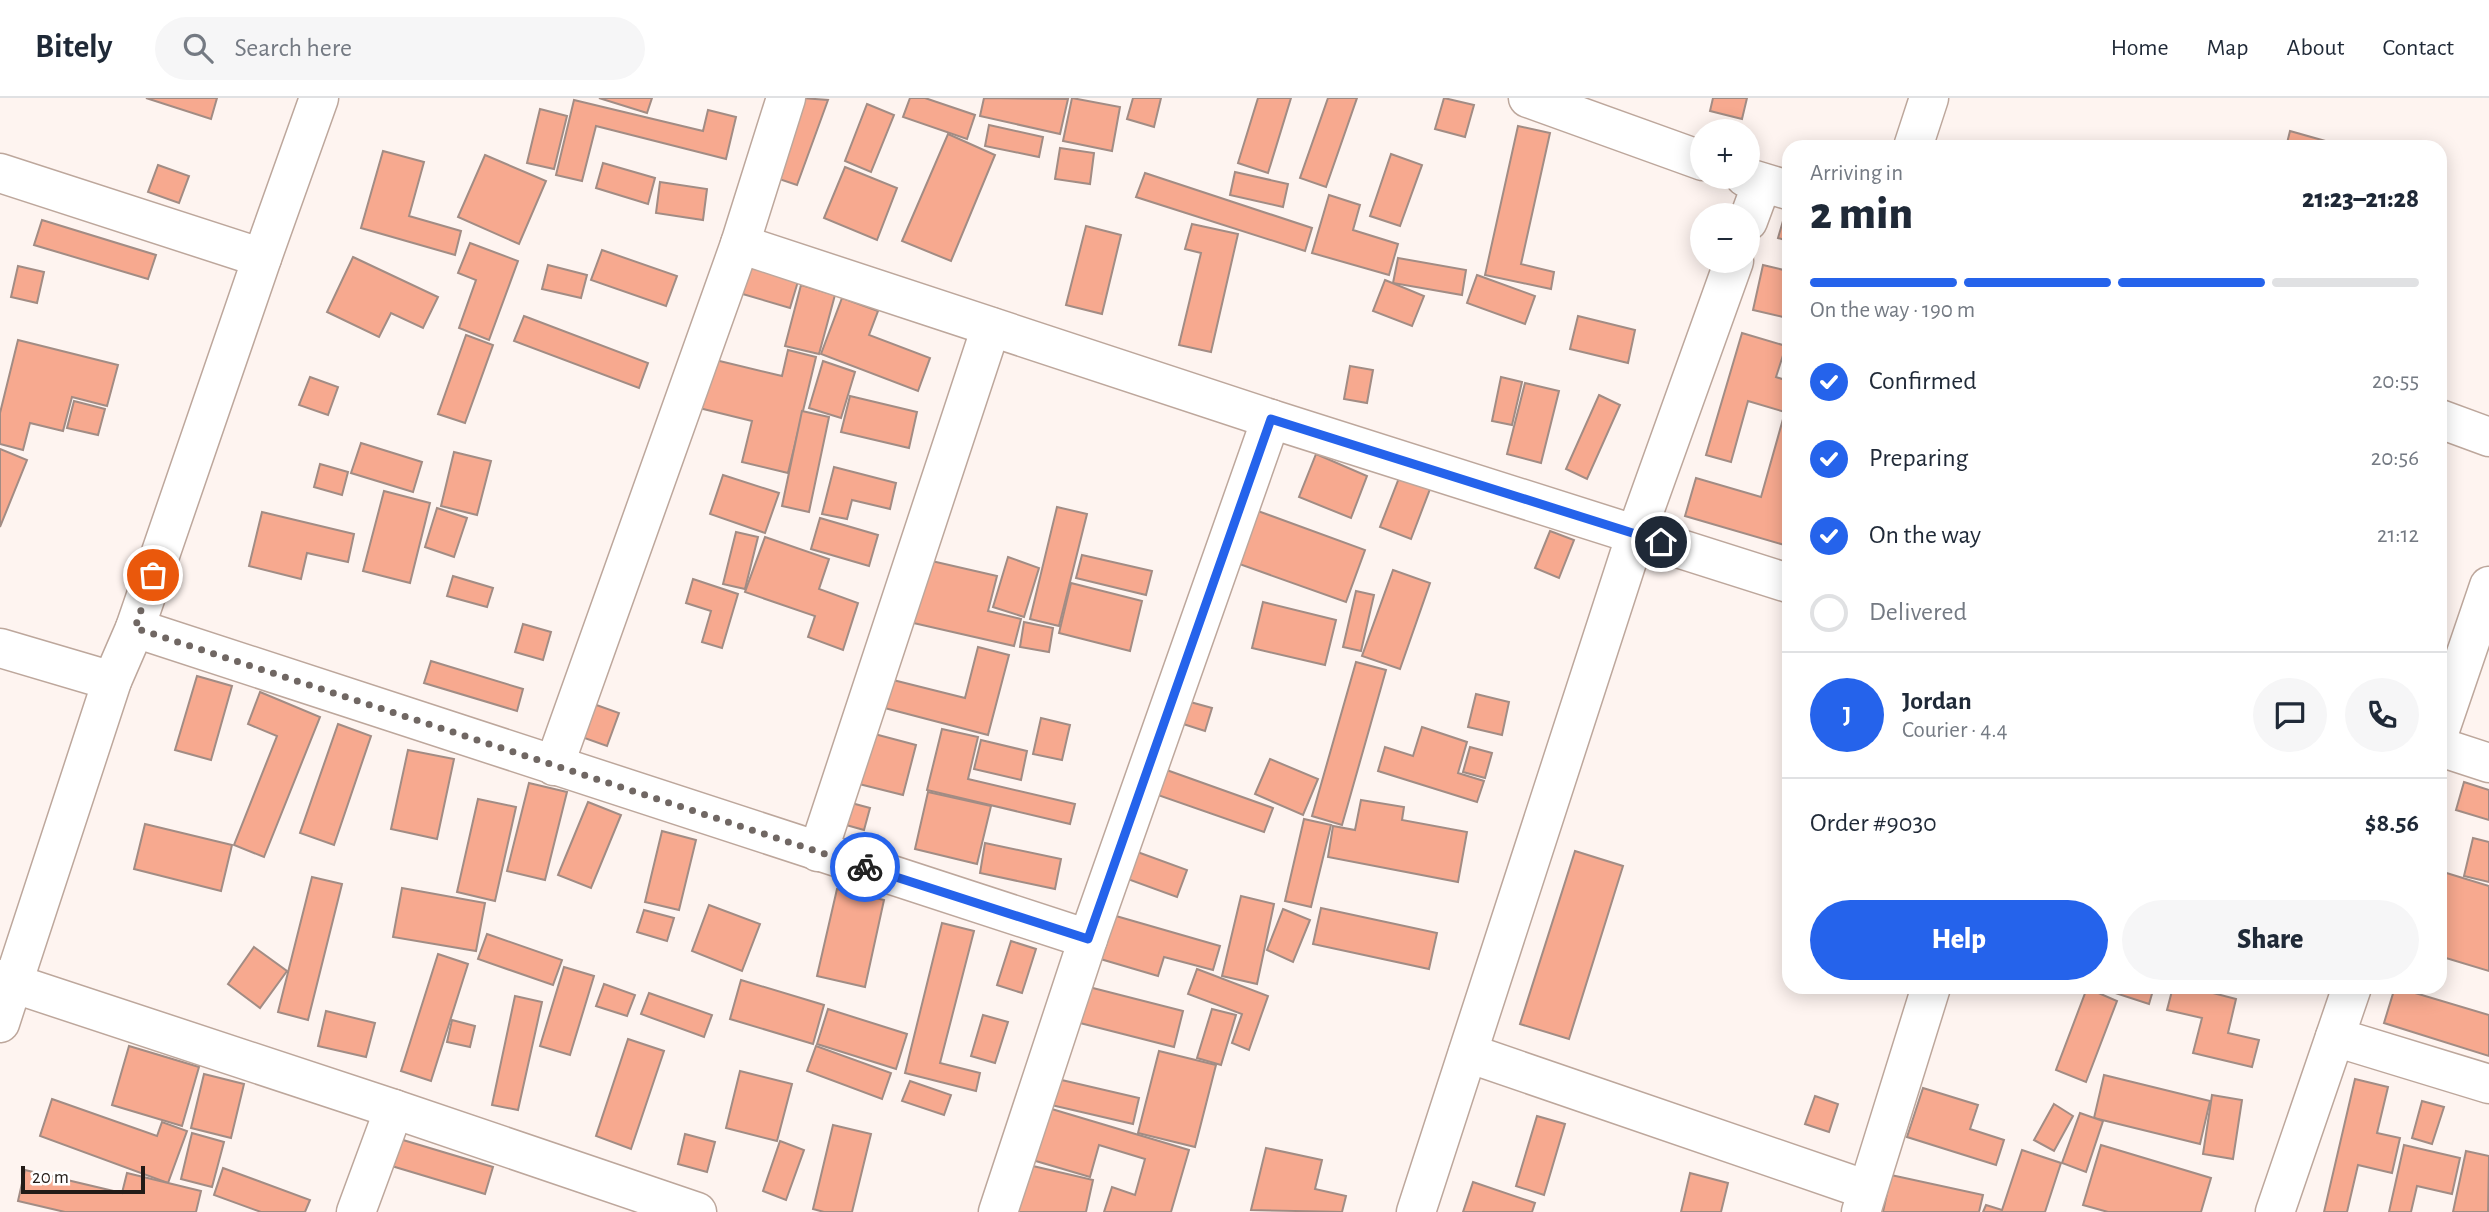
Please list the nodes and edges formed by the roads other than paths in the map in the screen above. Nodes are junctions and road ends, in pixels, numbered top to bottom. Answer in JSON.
{"nodes":[{"id":1,"x":319,"y":98,"type":"edge"},
{"id":2,"x":786,"y":98,"type":"edge"},
{"id":3,"x":1528,"y":98,"type":"edge"},
{"id":4,"x":1929,"y":98,"type":"edge"},
{"id":5,"x":1915,"y":140,"type":"edge"},
{"id":6,"x":1690,"y":157,"type":"edge"},
{"id":7,"x":0,"y":173,"type":"edge"},
{"id":8,"x":1765,"y":183,"type":"edge"},
{"id":9,"x":1756,"y":203,"type":"edge"},
{"id":10,"x":740,"y":244,"type":"junction"},
{"id":11,"x":262,"y":258,"type":"junction"},
{"id":12,"x":1730,"y":273,"type":"edge"},
{"id":13,"x":991,"y":327,"type":"junction"},
{"id":14,"x":1271,"y":419,"type":"junction"},
{"id":15,"x":2447,"y":422,"type":"edge"},
{"id":16,"x":2489,"y":437,"type":"edge"},
{"id":17,"x":1636,"y":534,"type":"junction"},
{"id":18,"x":1782,"y":581,"type":"edge"},
{"id":19,"x":2489,"y":586,"type":"edge"},
{"id":20,"x":135,"y":628,"type":"junction"},
{"id":21,"x":0,"y":648,"type":"edge"},
{"id":22,"x":113,"y":681,"type":"junction"},
{"id":23,"x":2447,"y":709,"type":"edge"},
{"id":24,"x":2447,"y":749,"type":"edge"},
{"id":25,"x":2489,"y":764,"type":"edge"},
{"id":26,"x":554,"y":766,"type":"junction"},
{"id":27,"x":818,"y":852,"type":"junction"},
{"id":28,"x":1088,"y":939,"type":"junction"},
{"id":29,"x":7,"y":982,"type":"edge"},
{"id":30,"x":1929,"y":994,"type":"edge"},
{"id":31,"x":2350,"y":994,"type":"edge"},
{"id":32,"x":0,"y":1023,"type":"edge"},
{"id":33,"x":2335,"y":1037,"type":"junction"},
{"id":34,"x":1468,"y":1053,"type":"junction"},
{"id":35,"x":2489,"y":1084,"type":"edge"},
{"id":36,"x":394,"y":1109,"type":"junction"},
{"id":37,"x":1864,"y":1201,"type":"edge"},
{"id":38,"x":356,"y":1212,"type":"edge"},
{"id":39,"x":697,"y":1212,"type":"edge"},
{"id":40,"x":998,"y":1212,"type":"edge"},
{"id":41,"x":1416,"y":1212,"type":"edge"},
{"id":42,"x":2275,"y":1212,"type":"edge"}],
"edges":[{"from":1,"to":11,"type":"street"},
{"from":2,"to":10,"type":"street"},
{"from":3,"to":6,"type":"street"},
{"from":4,"to":5,"type":"street"},
{"from":7,"to":11,"type":"street"},
{"from":8,"to":9,"type":"street"},
{"from":10,"to":13,"type":"street"},
{"from":10,"to":26,"type":"street"},
{"from":11,"to":20,"type":"street"},
{"from":12,"to":17,"type":"street"},
{"from":13,"to":14,"type":"street"},
{"from":13,"to":27,"type":"street"},
{"from":14,"to":17,"type":"street"},
{"from":14,"to":28,"type":"street"},
{"from":15,"to":16,"type":"street"},
{"from":17,"to":18,"type":"street"},
{"from":17,"to":34,"type":"street"},
{"from":19,"to":23,"type":"street"},
{"from":20,"to":22,"type":"street"},
{"from":20,"to":26,"type":"street"},
{"from":21,"to":22,"type":"street"},
{"from":22,"to":29,"type":"street"},
{"from":24,"to":25,"type":"street"},
{"from":26,"to":27,"type":"street"},
{"from":27,"to":28,"type":"street"},
{"from":28,"to":40,"type":"street"},
{"from":29,"to":32,"type":"street"},
{"from":29,"to":36,"type":"street"},
{"from":30,"to":37,"type":"street"},
{"from":31,"to":33,"type":"street"},
{"from":33,"to":35,"type":"street"},
{"from":33,"to":42,"type":"street"},
{"from":34,"to":37,"type":"street"},
{"from":34,"to":41,"type":"street"},
{"from":36,"to":38,"type":"street"},
{"from":36,"to":39,"type":"street"}]}
